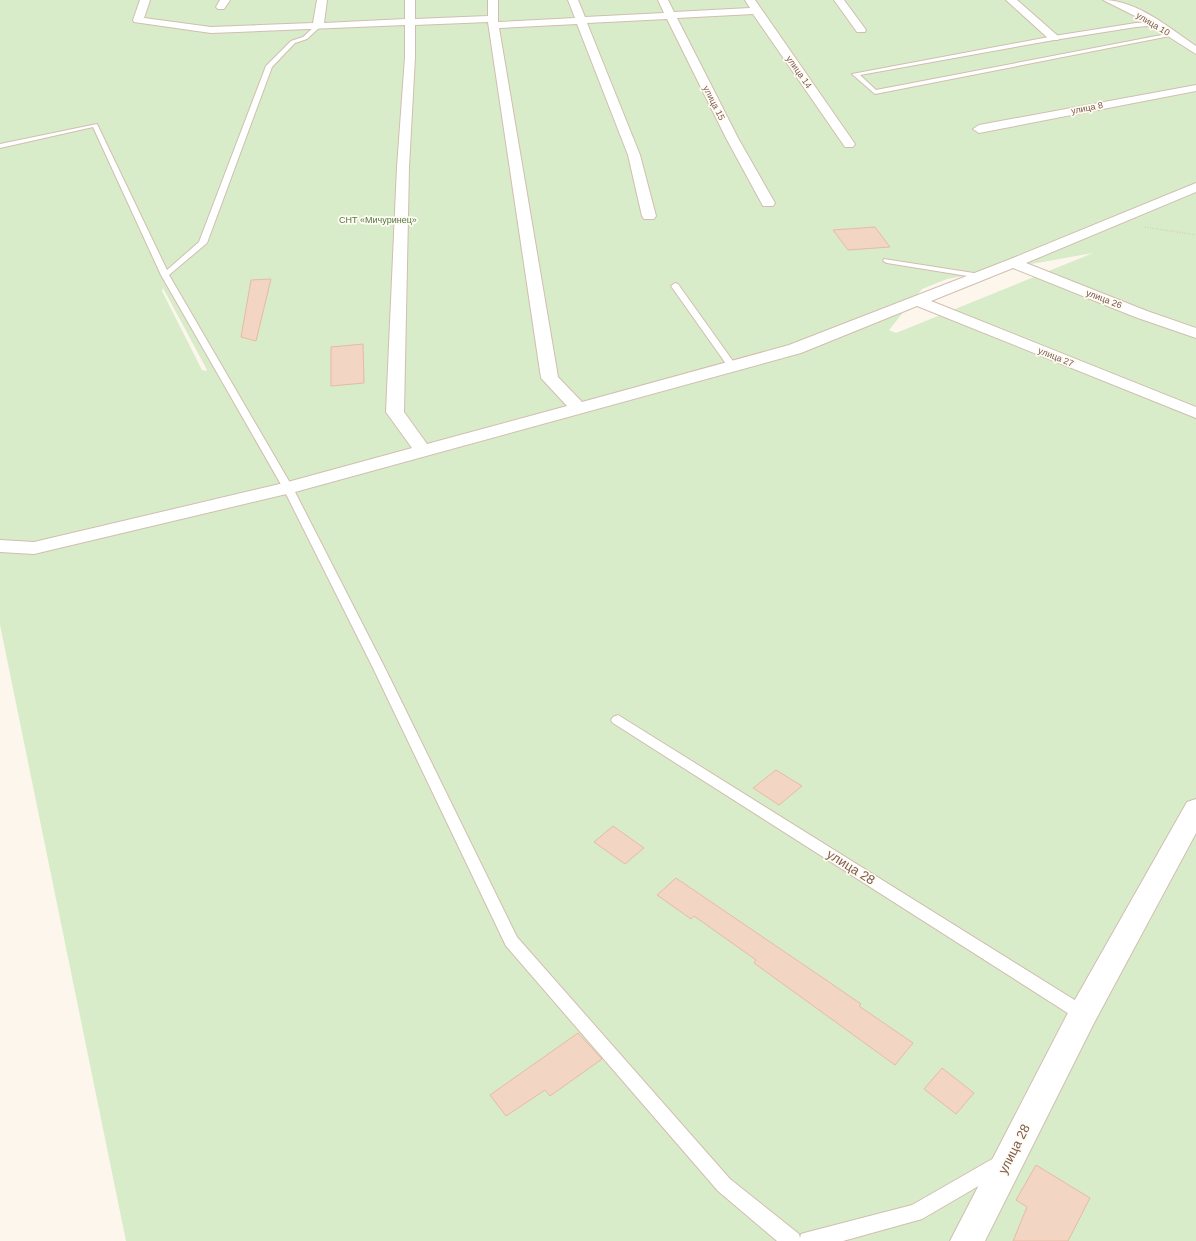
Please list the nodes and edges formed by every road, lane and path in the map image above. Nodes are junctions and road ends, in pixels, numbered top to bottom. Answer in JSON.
{"nodes":[{"id":1,"x":145,"y":0,"type":"edge"},
{"id":2,"x":322,"y":0,"type":"edge"},
{"id":3,"x":410,"y":0,"type":"edge"},
{"id":4,"x":493,"y":0,"type":"edge"},
{"id":5,"x":574,"y":0,"type":"edge"},
{"id":6,"x":663,"y":0,"type":"edge"},
{"id":7,"x":750,"y":0,"type":"edge"},
{"id":8,"x":839,"y":0,"type":"edge"},
{"id":9,"x":1011,"y":0,"type":"edge"},
{"id":10,"x":1108,"y":0,"type":"edge"},
{"id":11,"x":756,"y":12,"type":"junction"},
{"id":12,"x":670,"y":16,"type":"junction"},
{"id":13,"x":582,"y":21,"type":"junction"},
{"id":14,"x":410,"y":22,"type":"junction"},
{"id":15,"x":493,"y":22,"type":"junction"},
{"id":16,"x":1156,"y":24,"type":"junction"},
{"id":17,"x":318,"y":26,"type":"junction"},
{"id":18,"x":862,"y":30,"type":"dead end"},
{"id":19,"x":1172,"y":35,"type":"junction"},
{"id":20,"x":1054,"y":38,"type":"junction"},
{"id":21,"x":1196,"y":51,"type":"edge"},
{"id":22,"x":1196,"y":88,"type":"edge"},
{"id":23,"x":979,"y":129,"type":"dead end"},
{"id":24,"x":849,"y":144,"type":"dead end"},
{"id":25,"x":0,"y":146,"type":"edge"},
{"id":26,"x":1196,"y":187,"type":"edge"},
{"id":27,"x":768,"y":203,"type":"dead end"},
{"id":28,"x":650,"y":216,"type":"dead end"},
{"id":29,"x":1104,"y":225,"type":"junction"},
{"id":30,"x":1196,"y":235,"type":"edge"},
{"id":31,"x":887,"y":261,"type":"dead end"},
{"id":32,"x":1013,"y":263,"type":"junction"},
{"id":33,"x":165,"y":275,"type":"junction"},
{"id":34,"x":980,"y":276,"type":"junction"},
{"id":35,"x":675,"y":286,"type":"dead end"},
{"id":36,"x":917,"y":300,"type":"junction"},
{"id":37,"x":1196,"y":333,"type":"edge"},
{"id":38,"x":732,"y":366,"type":"junction"},
{"id":39,"x":578,"y":408,"type":"junction"},
{"id":40,"x":1196,"y":413,"type":"edge"},
{"id":41,"x":423,"y":451,"type":"junction"},
{"id":42,"x":288,"y":488,"type":"junction"},
{"id":43,"x":0,"y":546,"type":"edge"},
{"id":44,"x":618,"y":720,"type":"dead end"},
{"id":45,"x":1196,"y":809,"type":"edge"},
{"id":46,"x":1083,"y":1014,"type":"junction"},
{"id":47,"x":1008,"y":1159,"type":"junction"},
{"id":48,"x":792,"y":1241,"type":"edge"},
{"id":49,"x":808,"y":1241,"type":"edge"},
{"id":50,"x":967,"y":1241,"type":"edge"}],
"edges":[{"from":1,"to":17,"type":"street"},
{"from":2,"to":17,"type":"street"},
{"from":3,"to":14,"type":"street"},
{"from":4,"to":15,"type":"street"},
{"from":5,"to":13,"type":"street"},
{"from":6,"to":12,"type":"street","name":"улица 15"},
{"from":7,"to":11,"type":"street","name":"улица 14"},
{"from":8,"to":18,"type":"street"},
{"from":9,"to":20,"type":"street"},
{"from":10,"to":16,"type":"street","name":"улица 10"},
{"from":11,"to":12,"type":"street"},
{"from":11,"to":24,"type":"street","name":"улица 14"},
{"from":12,"to":13,"type":"street"},
{"from":12,"to":27,"type":"street","name":"улица 15"},
{"from":13,"to":15,"type":"street"},
{"from":13,"to":28,"type":"street"},
{"from":14,"to":15,"type":"street"},
{"from":14,"to":17,"type":"street"},
{"from":14,"to":41,"type":"street"},
{"from":15,"to":39,"type":"street"},
{"from":16,"to":19,"type":"street","name":"улица 10"},
{"from":16,"to":20,"type":"lane"},
{"from":17,"to":33,"type":"lane"},
{"from":19,"to":20,"type":"lane"},
{"from":19,"to":21,"type":"street","name":"улица 10"},
{"from":22,"to":23,"type":"street","name":"улица 8"},
{"from":25,"to":33,"type":"lane"},
{"from":26,"to":29,"type":"street"},
{"from":29,"to":30,"type":"path"},
{"from":29,"to":32,"type":"street"},
{"from":31,"to":34,"type":"lane"},
{"from":32,"to":34,"type":"street"},
{"from":32,"to":37,"type":"street","name":"улица 26"},
{"from":33,"to":42,"type":"lane"},
{"from":34,"to":36,"type":"street"},
{"from":35,"to":38,"type":"lane"},
{"from":36,"to":38,"type":"street"},
{"from":36,"to":40,"type":"street","name":"улица 27"},
{"from":38,"to":39,"type":"street"},
{"from":39,"to":41,"type":"street"},
{"from":41,"to":42,"type":"street"},
{"from":42,"to":43,"type":"street"},
{"from":42,"to":48,"type":"lane"},
{"from":44,"to":46,"type":"lane","name":"улица 28"},
{"from":45,"to":46,"type":"street","name":"улица 28"},
{"from":46,"to":47,"type":"street","name":"улица 28"},
{"from":47,"to":49,"type":"lane"},
{"from":47,"to":50,"type":"street","name":"улица 28"}]}
